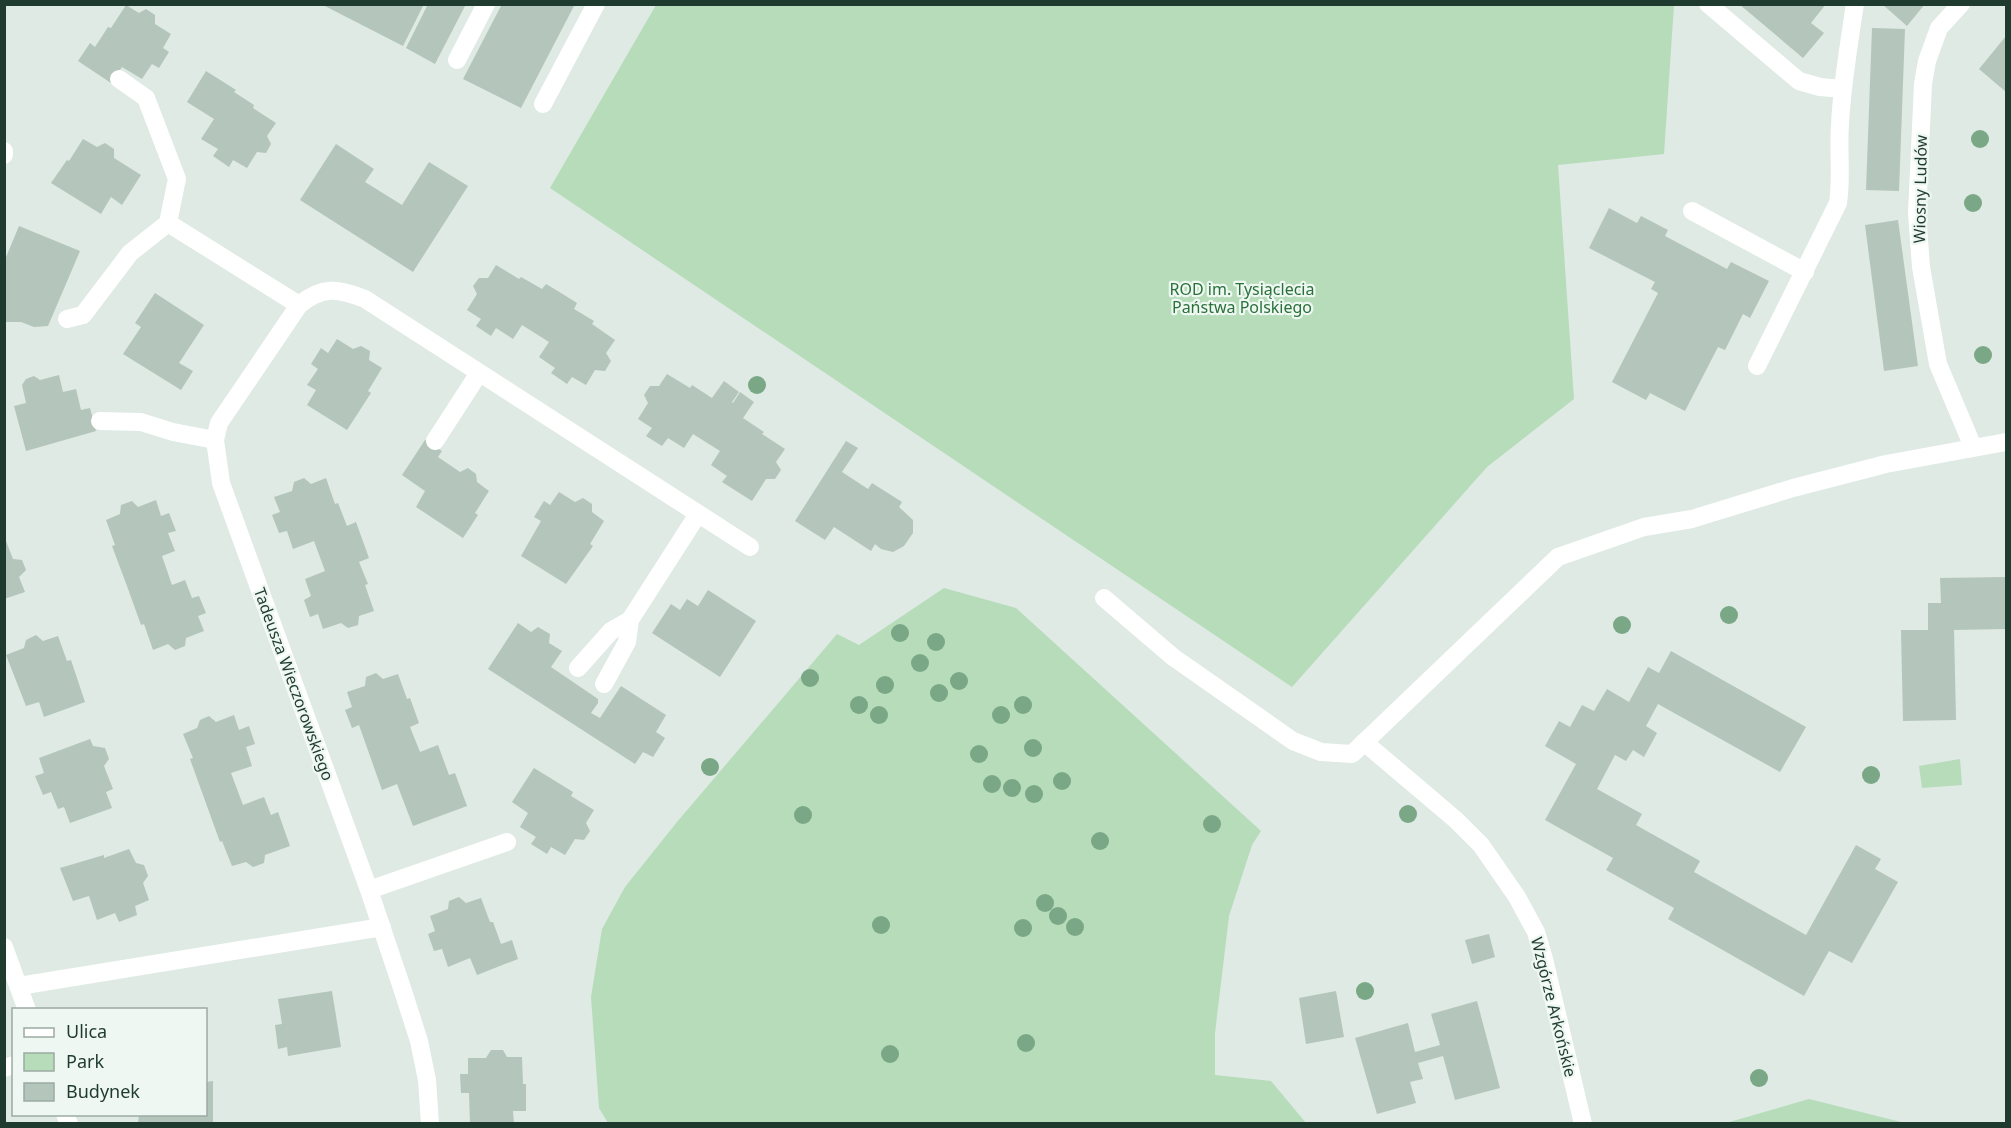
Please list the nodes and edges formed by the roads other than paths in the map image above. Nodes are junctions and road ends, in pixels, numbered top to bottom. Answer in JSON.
{"nodes":[{"id":1,"x":486,"y":4,"type":"edge"},
{"id":2,"x":596,"y":4,"type":"edge"},
{"id":3,"x":1708,"y":4,"type":"edge"},
{"id":4,"x":1855,"y":4,"type":"edge"},
{"id":5,"x":1961,"y":4,"type":"edge"},
{"id":6,"x":457,"y":60,"type":"dead end"},
{"id":7,"x":119,"y":79,"type":"dead end"},
{"id":8,"x":1844,"y":89,"type":"junction"},
{"id":9,"x":543,"y":104,"type":"dead end"},
{"id":10,"x":1692,"y":211,"type":"dead end"},
{"id":11,"x":168,"y":223,"type":"junction"},
{"id":12,"x":1805,"y":272,"type":"junction"},
{"id":13,"x":299,"y":305,"type":"junction"},
{"id":14,"x":67,"y":319,"type":"dead end"},
{"id":15,"x":1757,"y":366,"type":"dead end"},
{"id":16,"x":479,"y":373,"type":"junction"},
{"id":17,"x":100,"y":421,"type":"dead end"},
{"id":18,"x":216,"y":440,"type":"junction"},
{"id":19,"x":435,"y":441,"type":"dead end"},
{"id":20,"x":2007,"y":442,"type":"edge"},
{"id":21,"x":1972,"y":447,"type":"junction"},
{"id":22,"x":698,"y":514,"type":"junction"},
{"id":23,"x":750,"y":547,"type":"dead end"},
{"id":24,"x":1104,"y":598,"type":"dead end"},
{"id":25,"x":630,"y":620,"type":"junction"},
{"id":26,"x":578,"y":668,"type":"dead end"},
{"id":27,"x":604,"y":684,"type":"dead end"},
{"id":28,"x":1358,"y":748,"type":"junction"},
{"id":29,"x":507,"y":842,"type":"dead end"},
{"id":30,"x":369,"y":890,"type":"junction"},
{"id":31,"x":382,"y":927,"type":"junction"},
{"id":32,"x":4,"y":947,"type":"edge"},
{"id":33,"x":19,"y":986,"type":"junction"},
{"id":34,"x":26,"y":1008,"type":"edge"},
{"id":35,"x":430,"y":1124,"type":"edge"},
{"id":36,"x":1583,"y":1124,"type":"edge"}],
"edges":[{"from":1,"to":6,"type":"street"},
{"from":2,"to":9,"type":"street"},
{"from":3,"to":8,"type":"street"},
{"from":4,"to":8,"type":"street"},
{"from":5,"to":21,"type":"street","name":"Wiosny Ludów"},
{"from":7,"to":11,"type":"street"},
{"from":8,"to":12,"type":"street"},
{"from":10,"to":12,"type":"street"},
{"from":11,"to":13,"type":"street"},
{"from":11,"to":14,"type":"street"},
{"from":12,"to":15,"type":"street"},
{"from":13,"to":16,"type":"street","name":"Tadeusza Wieczorowskiego"},
{"from":13,"to":18,"type":"street","name":"Tadeusza Wieczorowskiego"},
{"from":16,"to":19,"type":"street"},
{"from":16,"to":22,"type":"street","name":"Tadeusza Wieczorowskiego"},
{"from":17,"to":18,"type":"street"},
{"from":18,"to":30,"type":"street","name":"Tadeusza Wieczorowskiego"},
{"from":20,"to":21,"type":"street"},
{"from":21,"to":28,"type":"street"},
{"from":22,"to":23,"type":"street","name":"Tadeusza Wieczorowskiego"},
{"from":22,"to":25,"type":"street"},
{"from":24,"to":28,"type":"street"},
{"from":25,"to":26,"type":"street"},
{"from":25,"to":27,"type":"street"},
{"from":28,"to":36,"type":"street","name":"Wzgórze Arkońskie"},
{"from":29,"to":30,"type":"street"},
{"from":30,"to":31,"type":"street","name":"Tadeusza Wieczorowskiego"},
{"from":31,"to":33,"type":"street"},
{"from":31,"to":35,"type":"street","name":"Tadeusza Wieczorowskiego"},
{"from":32,"to":33,"type":"street"},
{"from":33,"to":34,"type":"street"}]}
